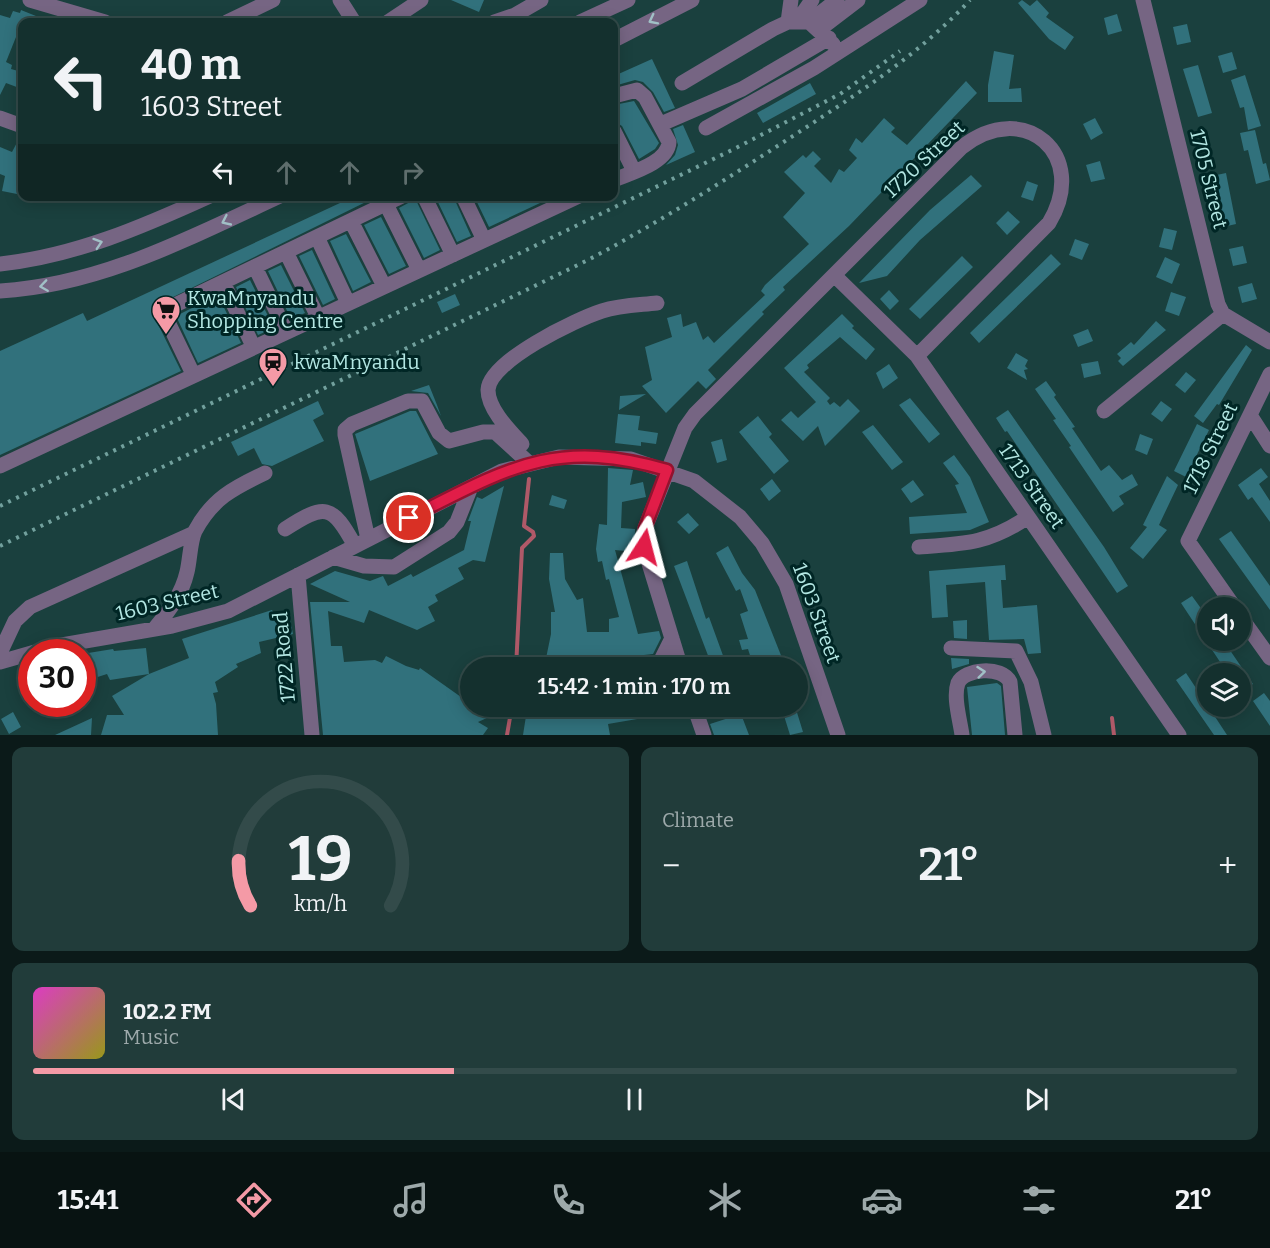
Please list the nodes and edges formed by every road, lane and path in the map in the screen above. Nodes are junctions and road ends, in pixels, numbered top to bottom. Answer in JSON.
{"nodes":[{"id":1,"x":30,"y":0,"type":"edge"},
{"id":2,"x":273,"y":0,"type":"edge"},
{"id":3,"x":340,"y":0,"type":"edge"},
{"id":4,"x":421,"y":0,"type":"edge"},
{"id":5,"x":541,"y":0,"type":"edge"},
{"id":6,"x":628,"y":0,"type":"edge"},
{"id":7,"x":692,"y":0,"type":"edge"},
{"id":8,"x":791,"y":0,"type":"edge"},
{"id":9,"x":812,"y":0,"type":"edge"},
{"id":10,"x":837,"y":0,"type":"edge"},
{"id":11,"x":858,"y":0,"type":"edge"},
{"id":12,"x":920,"y":0,"type":"edge"},
{"id":13,"x":1143,"y":0,"type":"edge"},
{"id":14,"x":91,"y":18,"type":"edge"},
{"id":15,"x":235,"y":18,"type":"edge"},
{"id":16,"x":351,"y":18,"type":"edge"},
{"id":17,"x":394,"y":18,"type":"edge"},
{"id":18,"x":506,"y":18,"type":"edge"},
{"id":19,"x":589,"y":18,"type":"edge"},
{"id":20,"x":809,"y":26,"type":"junction"},
{"id":21,"x":618,"y":38,"type":"edge"},
{"id":22,"x":839,"y":53,"type":"junction"},
{"id":23,"x":682,"y":83,"type":"dead end"},
{"id":24,"x":618,"y":95,"type":"edge"},
{"id":25,"x":0,"y":118,"type":"edge"},
{"id":26,"x":660,"y":123,"type":"junction"},
{"id":27,"x":18,"y":125,"type":"edge"},
{"id":28,"x":706,"y":128,"type":"dead end"},
{"id":29,"x":618,"y":139,"type":"edge"},
{"id":30,"x":634,"y":171,"type":"junction"},
{"id":31,"x":618,"y":178,"type":"edge"},
{"id":32,"x":199,"y":201,"type":"edge"},
{"id":33,"x":268,"y":201,"type":"edge"},
{"id":34,"x":392,"y":201,"type":"edge"},
{"id":35,"x":426,"y":201,"type":"edge"},
{"id":36,"x":465,"y":201,"type":"edge"},
{"id":37,"x":566,"y":201,"type":"edge"},
{"id":38,"x":386,"y":204,"type":"junction"},
{"id":39,"x":351,"y":221,"type":"junction"},
{"id":40,"x":317,"y":237,"type":"junction"},
{"id":41,"x":484,"y":240,"type":"junction"},
{"id":42,"x":286,"y":252,"type":"junction"},
{"id":43,"x":453,"y":255,"type":"junction"},
{"id":44,"x":0,"y":264,"type":"edge"},
{"id":45,"x":255,"y":267,"type":"junction"},
{"id":46,"x":419,"y":270,"type":"junction"},
{"id":47,"x":834,"y":275,"type":"junction"},
{"id":48,"x":223,"y":282,"type":"junction"},
{"id":49,"x":384,"y":286,"type":"junction"},
{"id":50,"x":0,"y":291,"type":"edge"},
{"id":51,"x":348,"y":303,"type":"junction"},
{"id":52,"x":657,"y":303,"type":"dead end"},
{"id":53,"x":1223,"y":314,"type":"junction"},
{"id":54,"x":318,"y":317,"type":"junction"},
{"id":55,"x":286,"y":332,"type":"junction"},
{"id":56,"x":1270,"y":342,"type":"edge"},
{"id":57,"x":254,"y":346,"type":"junction"},
{"id":58,"x":917,"y":356,"type":"junction"},
{"id":59,"x":193,"y":374,"type":"junction"},
{"id":60,"x":1270,"y":374,"type":"edge"},
{"id":61,"x":1104,"y":411,"type":"dead end"},
{"id":62,"x":1250,"y":415,"type":"junction"},
{"id":63,"x":1270,"y":446,"type":"edge"},
{"id":64,"x":536,"y":462,"type":"junction"},
{"id":65,"x":0,"y":465,"type":"edge"},
{"id":66,"x":667,"y":470,"type":"junction"},
{"id":67,"x":265,"y":473,"type":"dead end"},
{"id":68,"x":471,"y":487,"type":"junction"},
{"id":69,"x":1028,"y":517,"type":"junction"},
{"id":70,"x":285,"y":529,"type":"dead end"},
{"id":71,"x":194,"y":532,"type":"junction"},
{"id":72,"x":361,"y":542,"type":"junction"},
{"id":73,"x":918,"y":547,"type":"dead end"},
{"id":74,"x":333,"y":557,"type":"junction"},
{"id":75,"x":298,"y":575,"type":"junction"},
{"id":76,"x":1227,"y":597,"type":"edge"},
{"id":77,"x":155,"y":628,"type":"junction"},
{"id":78,"x":1251,"y":631,"type":"edge"},
{"id":79,"x":672,"y":638,"type":"junction"},
{"id":80,"x":951,"y":648,"type":"dead end"},
{"id":81,"x":0,"y":653,"type":"edge"},
{"id":82,"x":662,"y":657,"type":"edge"},
{"id":83,"x":678,"y":657,"type":"edge"},
{"id":84,"x":1270,"y":658,"type":"edge"},
{"id":85,"x":0,"y":662,"type":"edge"},
{"id":86,"x":698,"y":717,"type":"edge"},
{"id":87,"x":312,"y":735,"type":"edge"},
{"id":88,"x":704,"y":735,"type":"edge"},
{"id":89,"x":838,"y":735,"type":"edge"},
{"id":90,"x":962,"y":735,"type":"edge"},
{"id":91,"x":1015,"y":735,"type":"edge"},
{"id":92,"x":1044,"y":735,"type":"edge"},
{"id":93,"x":1179,"y":735,"type":"edge"}],
"edges":[{"from":1,"to":14,"type":"street"},
{"from":2,"to":15,"type":"street"},
{"from":3,"to":16,"type":"street"},
{"from":4,"to":17,"type":"street"},
{"from":5,"to":18,"type":"street"},
{"from":6,"to":19,"type":"street"},
{"from":7,"to":21,"type":"street","one_way":true},
{"from":8,"to":20,"type":"street"},
{"from":9,"to":20,"type":"street"},
{"from":10,"to":20,"type":"street"},
{"from":11,"to":20,"type":"street"},
{"from":12,"to":22,"type":"street"},
{"from":13,"to":53,"type":"street","name":"1705 Street"},
{"from":20,"to":22,"type":"street"},
{"from":20,"to":23,"type":"street"},
{"from":20,"to":26,"type":"street"},
{"from":22,"to":28,"type":"street"},
{"from":24,"to":26,"type":"street"},
{"from":25,"to":27,"type":"street"},
{"from":26,"to":30,"type":"street"},
{"from":29,"to":30,"type":"street"},
{"from":30,"to":31,"type":"street"},
{"from":44,"to":32,"type":"street","one_way":true},
{"from":33,"to":50,"type":"street","one_way":true},
{"from":34,"to":38,"type":"street"},
{"from":35,"to":43,"type":"street"},
{"from":36,"to":41,"type":"street"},
{"from":37,"to":41,"type":"street"},
{"from":38,"to":39,"type":"street"},
{"from":38,"to":46,"type":"street"},
{"from":39,"to":40,"type":"street"},
{"from":39,"to":49,"type":"street"},
{"from":40,"to":42,"type":"street"},
{"from":40,"to":51,"type":"street"},
{"from":41,"to":43,"type":"street"},
{"from":42,"to":45,"type":"street"},
{"from":42,"to":54,"type":"street"},
{"from":43,"to":46,"type":"street"},
{"from":45,"to":48,"type":"street"},
{"from":45,"to":55,"type":"street"},
{"from":46,"to":49,"type":"street"},
{"from":47,"to":58,"type":"street","name":"1713 Street"},
{"from":47,"to":58,"type":"street","name":"1720 Street"},
{"from":47,"to":66,"type":"street","name":"1720 Street"},
{"from":48,"to":57,"type":"street"},
{"from":48,"to":59,"type":"street"},
{"from":49,"to":51,"type":"street"},
{"from":51,"to":54,"type":"street"},
{"from":52,"to":64,"type":"street"},
{"from":53,"to":56,"type":"street"},
{"from":53,"to":61,"type":"street"},
{"from":54,"to":55,"type":"street"},
{"from":55,"to":57,"type":"street"},
{"from":57,"to":59,"type":"street"},
{"from":58,"to":69,"type":"street","name":"1713 Street"},
{"from":59,"to":65,"type":"street"},
{"from":60,"to":62,"type":"street","name":"1718 Street"},
{"from":62,"to":63,"type":"street"},
{"from":62,"to":76,"type":"street","name":"1718 Street"},
{"from":64,"to":66,"type":"street","name":"1603 Street"},
{"from":64,"to":68,"type":"street","name":"1603 Street"},
{"from":64,"to":72,"type":"street"},
{"from":66,"to":79,"type":"street","name":"1720 Street"},
{"from":66,"to":89,"type":"street","name":"1603 Street"},
{"from":67,"to":71,"type":"street"},
{"from":68,"to":72,"type":"street","name":"1603 Street"},
{"from":68,"to":74,"type":"street"},
{"from":69,"to":73,"type":"street"},
{"from":69,"to":93,"type":"street","name":"1713 Street"},
{"from":70,"to":72,"type":"street"},
{"from":71,"to":77,"type":"street"},
{"from":71,"to":81,"type":"street"},
{"from":72,"to":74,"type":"street","name":"1603 Street"},
{"from":74,"to":75,"type":"street","name":"1603 Street"},
{"from":75,"to":77,"type":"street","name":"1603 Street"},
{"from":75,"to":87,"type":"street","name":"1722 Road"},
{"from":77,"to":85,"type":"street","name":"1603 Street"},
{"from":78,"to":84,"type":"street"},
{"from":79,"to":82,"type":"street"},
{"from":79,"to":83,"type":"street","name":"1720 Street"},
{"from":80,"to":92,"type":"street"},
{"from":86,"to":88,"type":"street"},
{"from":90,"to":91,"type":"street","one_way":true}]}
